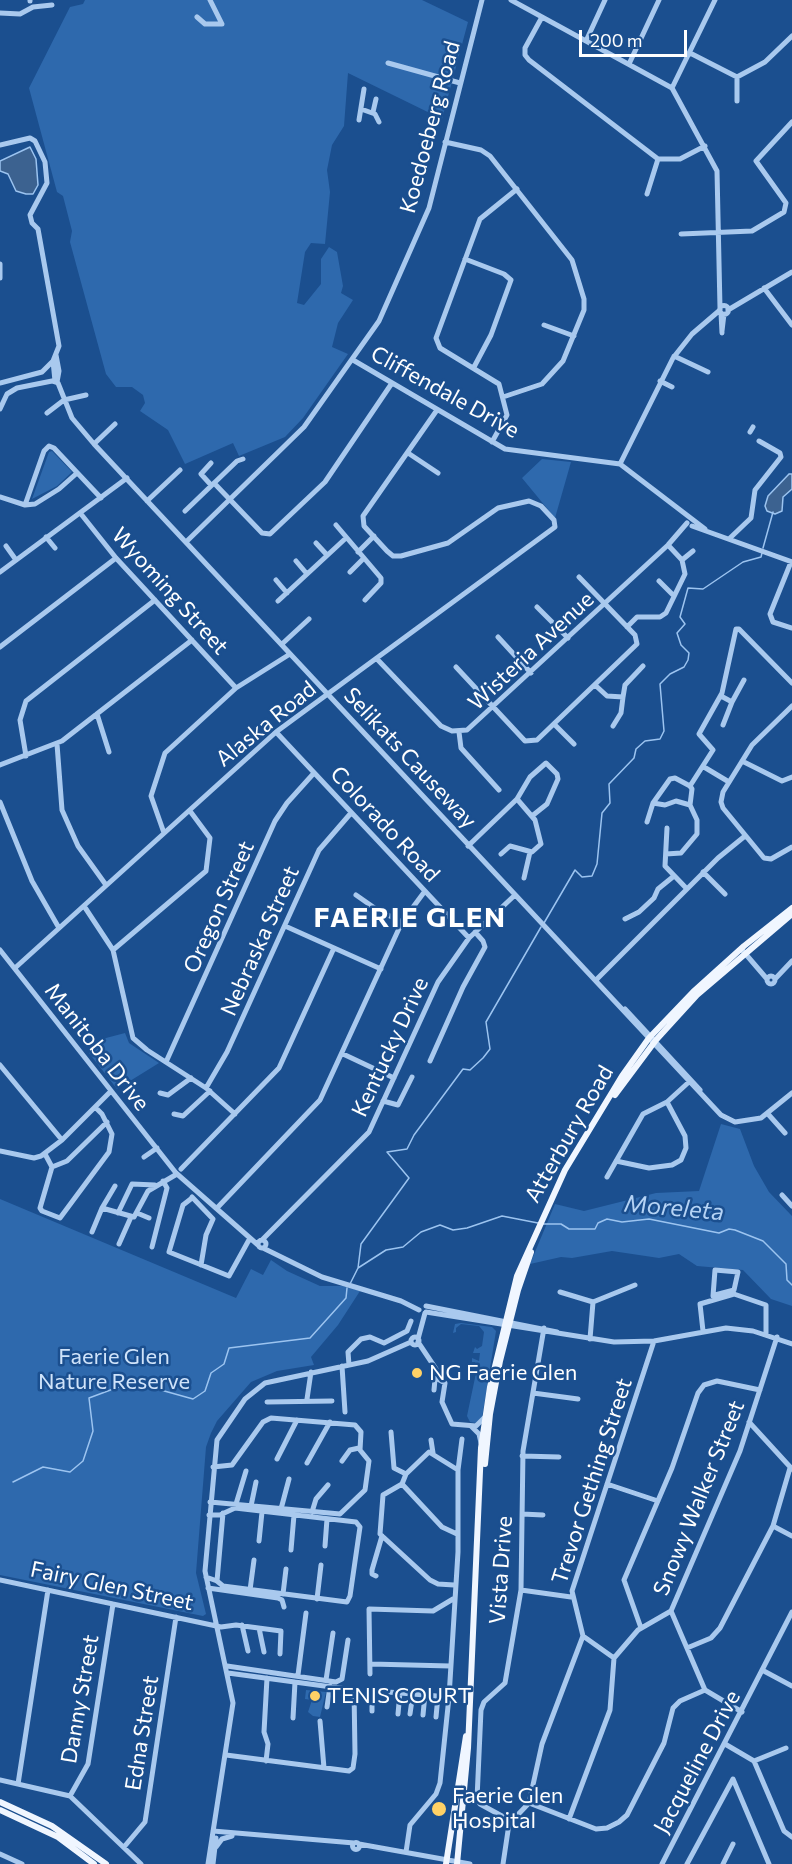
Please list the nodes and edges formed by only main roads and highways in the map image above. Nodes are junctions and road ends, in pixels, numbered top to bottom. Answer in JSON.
{"nodes":[{"id":1,"x":792,"y":908,"type":"edge"},
{"id":2,"x":792,"y":914,"type":"edge"},
{"id":3,"x":744,"y":949,"type":"junction"},
{"id":4,"x":507,"y":1324,"type":"junction"},
{"id":5,"x":480,"y":1511,"type":"junction"},
{"id":6,"x":468,"y":1723,"type":"junction"},
{"id":7,"x":0,"y":1802,"type":"edge"},
{"id":8,"x":0,"y":1810,"type":"edge"},
{"id":9,"x":446,"y":1862,"type":"edge"},
{"id":10,"x":457,"y":1863,"type":"edge"},
{"id":11,"x":93,"y":1864,"type":"edge"},
{"id":12,"x":106,"y":1864,"type":"edge"}],
"edges":[{"from":1,"to":3,"type":"main road","name":"Atterbury Road"},
{"from":2,"to":3,"type":"main road","name":"Atterbury Road"},
{"from":3,"to":4,"type":"main road","name":"Atterbury Road"},
{"from":4,"to":5,"type":"main road","name":"Atterbury Road"},
{"from":4,"to":5,"type":"main road","name":"Atterbury Road"},
{"from":5,"to":6,"type":"main road","name":"Atterbury Road"},
{"from":6,"to":9,"type":"main road","name":"Atterbury Road"},
{"from":6,"to":10,"type":"main road","name":"Atterbury Road"},
{"from":7,"to":12,"type":"main road"},
{"from":8,"to":11,"type":"main road"}]}
